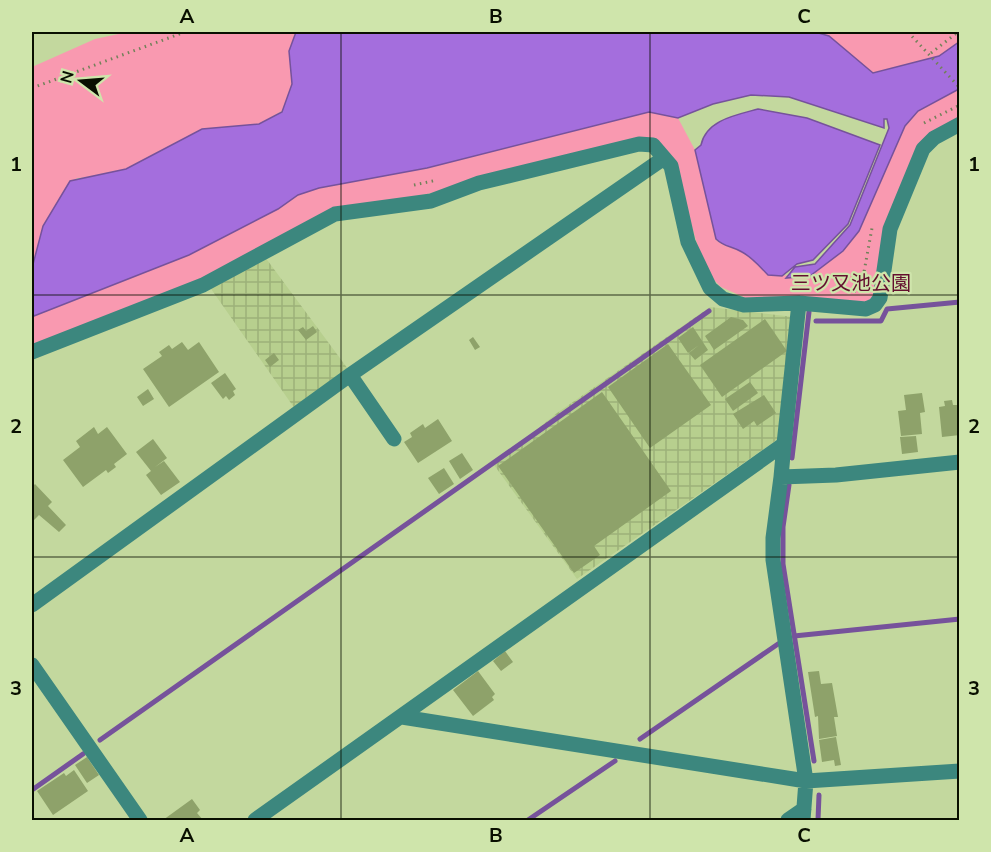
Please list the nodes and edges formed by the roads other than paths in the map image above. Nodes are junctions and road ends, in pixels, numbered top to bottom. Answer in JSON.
{"nodes":[{"id":1,"x":960,"y":124,"type":"edge"},
{"id":2,"x":664,"y":158,"type":"junction"},
{"id":3,"x":799,"y":303,"type":"junction"},
{"id":4,"x":32,"y":352,"type":"edge"},
{"id":5,"x":350,"y":375,"type":"junction"},
{"id":6,"x":394,"y":439,"type":"dead end"},
{"id":7,"x":784,"y":444,"type":"junction"},
{"id":8,"x":960,"y":462,"type":"edge"},
{"id":9,"x":781,"y":477,"type":"junction"},
{"id":10,"x":32,"y":605,"type":"edge"},
{"id":11,"x":32,"y":665,"type":"edge"},
{"id":12,"x":402,"y":717,"type":"junction"},
{"id":13,"x":960,"y":771,"type":"edge"},
{"id":14,"x":806,"y":781,"type":"junction"},
{"id":15,"x":803,"y":815,"type":"edge"},
{"id":16,"x":140,"y":820,"type":"edge"},
{"id":17,"x":255,"y":820,"type":"edge"},
{"id":18,"x":788,"y":820,"type":"edge"}],
"edges":[{"from":1,"to":3,"type":"street"},
{"from":2,"to":3,"type":"street"},
{"from":2,"to":4,"type":"street"},
{"from":2,"to":5,"type":"street"},
{"from":3,"to":7,"type":"street"},
{"from":5,"to":6,"type":"street"},
{"from":5,"to":10,"type":"street"},
{"from":7,"to":9,"type":"street"},
{"from":7,"to":12,"type":"street"},
{"from":8,"to":9,"type":"street"},
{"from":9,"to":14,"type":"street"},
{"from":11,"to":16,"type":"street"},
{"from":12,"to":14,"type":"street"},
{"from":12,"to":17,"type":"street"},
{"from":13,"to":14,"type":"street"},
{"from":14,"to":15,"type":"street"},
{"from":15,"to":18,"type":"street"}]}
